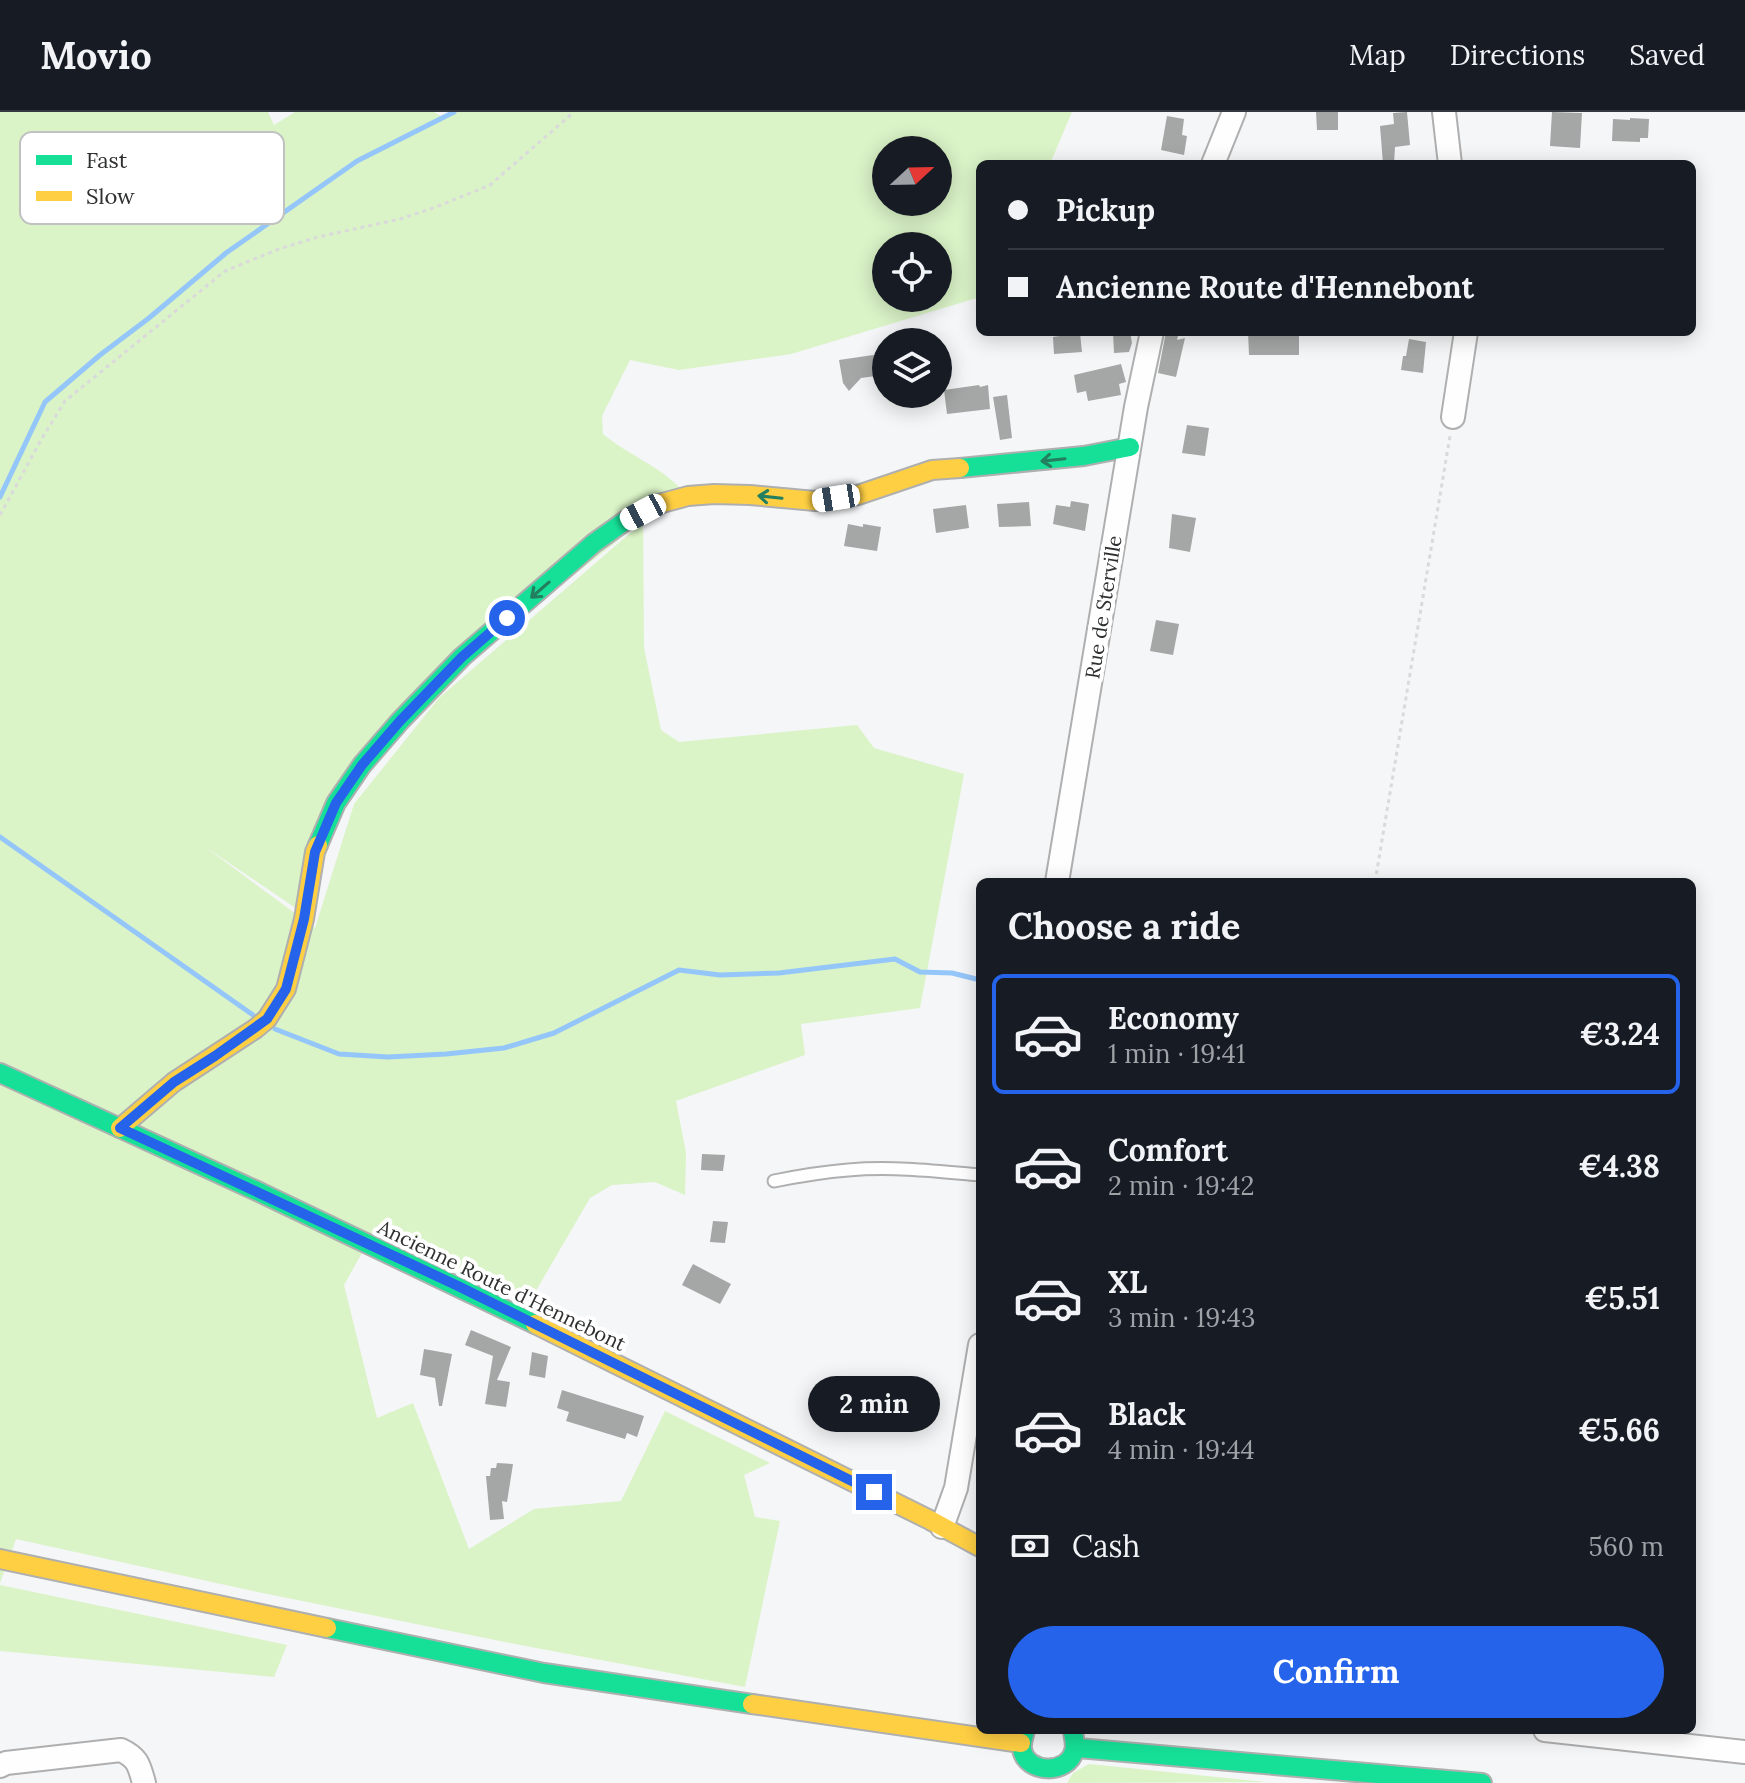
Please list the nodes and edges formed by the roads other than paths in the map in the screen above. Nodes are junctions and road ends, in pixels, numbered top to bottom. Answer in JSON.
{"nodes":[{"id":1,"x":1234,"y":112,"type":"edge"},
{"id":2,"x":1444,"y":112,"type":"edge"},
{"id":3,"x":1215,"y":160,"type":"edge"},
{"id":4,"x":1450,"y":160,"type":"edge"},
{"id":5,"x":1151,"y":336,"type":"edge"},
{"id":6,"x":1465,"y":336,"type":"edge"},
{"id":7,"x":1453,"y":417,"type":"road end"},
{"id":8,"x":1130,"y":447,"type":"junction"},
{"id":9,"x":1058,"y":878,"type":"edge"},
{"id":10,"x":0,"y":1073,"type":"edge"},
{"id":11,"x":120,"y":1128,"type":"junction"},
{"id":12,"x":976,"y":1175,"type":"edge"},
{"id":13,"x":774,"y":1181,"type":"dead end"},
{"id":14,"x":976,"y":1369,"type":"edge"},
{"id":15,"x":942,"y":1527,"type":"junction"},
{"id":16,"x":976,"y":1545,"type":"edge"},
{"id":17,"x":0,"y":1559,"type":"edge"},
{"id":18,"x":976,"y":1730,"type":"edge"},
{"id":19,"x":1581,"y":1734,"type":"edge"},
{"id":20,"x":1023,"y":1736,"type":"edge"},
{"id":21,"x":1075,"y":1739,"type":"edge"},
{"id":22,"x":1745,"y":1752,"type":"edge"},
{"id":23,"x":0,"y":1766,"type":"edge"},
{"id":24,"x":1040,"y":1777,"type":"edge"},
{"id":25,"x":144,"y":1783,"type":"edge"},
{"id":26,"x":1482,"y":1783,"type":"edge"}],
"edges":[{"from":1,"to":3,"type":"street"},
{"from":2,"to":4,"type":"street"},
{"from":5,"to":8,"type":"street","name":"Rue de Sterville"},
{"from":6,"to":7,"type":"street"},
{"from":8,"to":9,"type":"street","name":"Rue de Sterville"},
{"from":8,"to":11,"type":"street","one_way":true},
{"from":10,"to":11,"type":"street","name":"Ancienne Route d'Hennebont"},
{"from":11,"to":15,"type":"street","name":"Ancienne Route d'Hennebont"},
{"from":12,"to":13,"type":"lane"},
{"from":14,"to":15,"type":"street"},
{"from":15,"to":16,"type":"street","name":"Ancienne Route d'Hennebont"},
{"from":17,"to":18,"type":"street"},
{"from":19,"to":22,"type":"street"},
{"from":20,"to":24,"type":"street"},
{"from":21,"to":24,"type":"street"},
{"from":21,"to":26,"type":"street"},
{"from":23,"to":25,"type":"street"}]}
